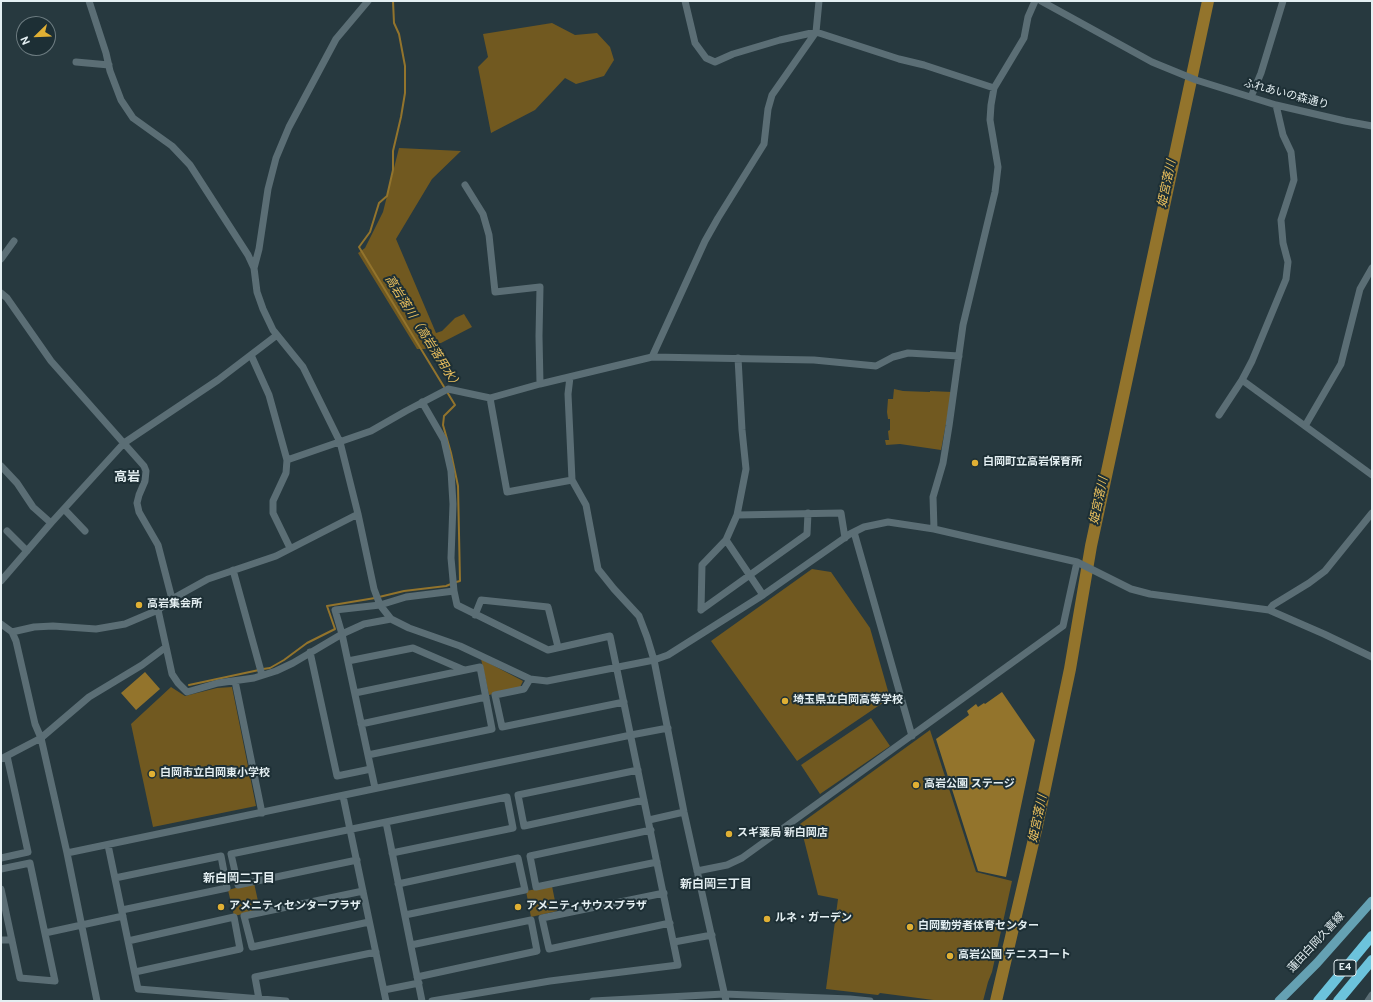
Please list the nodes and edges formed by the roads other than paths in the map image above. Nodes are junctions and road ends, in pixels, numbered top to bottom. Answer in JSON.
{"nodes":[{"id":1,"x":89,"y":1,"type":"edge"},
{"id":2,"x":368,"y":1,"type":"edge"},
{"id":3,"x":685,"y":1,"type":"edge"},
{"id":4,"x":819,"y":1,"type":"edge"},
{"id":5,"x":1035,"y":1,"type":"edge"},
{"id":6,"x":1041,"y":1,"type":"edge"},
{"id":7,"x":1283,"y":1,"type":"edge"},
{"id":8,"x":816,"y":32,"type":"junction"},
{"id":9,"x":76,"y":62,"type":"dead end"},
{"id":10,"x":109,"y":65,"type":"junction"},
{"id":11,"x":994,"y":88,"type":"junction"},
{"id":12,"x":1251,"y":97,"type":"junction"},
{"id":13,"x":1276,"y":105,"type":"junction"},
{"id":14,"x":1372,"y":126,"type":"edge"},
{"id":15,"x":465,"y":186,"type":"dead end"},
{"id":16,"x":14,"y":241,"type":"dead end"},
{"id":17,"x":1,"y":259,"type":"edge"},
{"id":18,"x":254,"y":268,"type":"junction"},
{"id":19,"x":1372,"y":268,"type":"edge"},
{"id":20,"x":1,"y":292,"type":"edge"},
{"id":21,"x":277,"y":335,"type":"junction"},
{"id":22,"x":251,"y":355,"type":"junction"},
{"id":23,"x":959,"y":356,"type":"junction"},
{"id":24,"x":652,"y":357,"type":"junction"},
{"id":25,"x":738,"y":358,"type":"junction"},
{"id":26,"x":570,"y":377,"type":"junction"},
{"id":27,"x":1242,"y":380,"type":"junction"},
{"id":28,"x":540,"y":384,"type":"junction"},
{"id":29,"x":490,"y":398,"type":"junction"},
{"id":30,"x":422,"y":402,"type":"junction"},
{"id":31,"x":1219,"y":415,"type":"dead end"},
{"id":32,"x":1305,"y":426,"type":"junction"},
{"id":33,"x":340,"y":442,"type":"junction"},
{"id":34,"x":124,"y":443,"type":"junction"},
{"id":35,"x":287,"y":460,"type":"junction"},
{"id":36,"x":1,"y":466,"type":"edge"},
{"id":37,"x":1372,"y":475,"type":"edge"},
{"id":38,"x":572,"y":480,"type":"junction"},
{"id":39,"x":64,"y":509,"type":"junction"},
{"id":40,"x":808,"y":513,"type":"junction"},
{"id":41,"x":1372,"y":513,"type":"edge"},
{"id":42,"x":358,"y":514,"type":"junction"},
{"id":43,"x":737,"y":515,"type":"junction"},
{"id":44,"x":51,"y":523,"type":"junction"},
{"id":45,"x":934,"y":529,"type":"junction"},
{"id":46,"x":7,"y":531,"type":"dead end"},
{"id":47,"x":85,"y":531,"type":"dead end"},
{"id":48,"x":854,"y":532,"type":"junction"},
{"id":49,"x":845,"y":538,"type":"junction"},
{"id":50,"x":726,"y":540,"type":"junction"},
{"id":51,"x":290,"y":548,"type":"junction"},
{"id":52,"x":27,"y":551,"type":"junction"},
{"id":53,"x":1077,"y":562,"type":"junction"},
{"id":54,"x":233,"y":570,"type":"junction"},
{"id":55,"x":750,"y":575,"type":"junction"},
{"id":56,"x":1,"y":581,"type":"edge"},
{"id":57,"x":454,"y":591,"type":"junction"},
{"id":58,"x":763,"y":595,"type":"junction"},
{"id":59,"x":172,"y":598,"type":"junction"},
{"id":60,"x":380,"y":605,"type":"junction"},
{"id":61,"x":158,"y":610,"type":"junction"},
{"id":62,"x":1270,"y":610,"type":"junction"},
{"id":63,"x":475,"y":614,"type":"junction"},
{"id":64,"x":391,"y":618,"type":"junction"},
{"id":65,"x":1,"y":624,"type":"edge"},
{"id":66,"x":12,"y":632,"type":"junction"},
{"id":67,"x":342,"y":634,"type":"junction"},
{"id":68,"x":166,"y":647,"type":"junction"},
{"id":69,"x":558,"y":647,"type":"junction"},
{"id":70,"x":310,"y":652,"type":"junction"},
{"id":71,"x":1372,"y":657,"type":"edge"},
{"id":72,"x":654,"y":660,"type":"junction"},
{"id":73,"x":348,"y":661,"type":"junction"},
{"id":74,"x":617,"y":668,"type":"junction"},
{"id":75,"x":464,"y":670,"type":"junction"},
{"id":76,"x":262,"y":675,"type":"junction"},
{"id":77,"x":530,"y":679,"type":"junction"},
{"id":78,"x":235,"y":681,"type":"junction"},
{"id":79,"x":355,"y":693,"type":"junction"},
{"id":80,"x":486,"y":697,"type":"junction"},
{"id":81,"x":624,"y":702,"type":"junction"},
{"id":82,"x":361,"y":724,"type":"junction"},
{"id":83,"x":668,"y":728,"type":"junction"},
{"id":84,"x":631,"y":735,"type":"junction"},
{"id":85,"x":912,"y":736,"type":"junction"},
{"id":86,"x":41,"y":738,"type":"junction"},
{"id":87,"x":368,"y":755,"type":"junction"},
{"id":88,"x":4,"y":758,"type":"edge"},
{"id":89,"x":371,"y":769,"type":"junction"},
{"id":90,"x":638,"y":770,"type":"junction"},
{"id":91,"x":375,"y":788,"type":"junction"},
{"id":92,"x":343,"y":796,"type":"junction"},
{"id":93,"x":644,"y":800,"type":"junction"},
{"id":94,"x":684,"y":812,"type":"junction"},
{"id":95,"x":262,"y":813,"type":"junction"},
{"id":96,"x":649,"y":820,"type":"junction"},
{"id":97,"x":386,"y":822,"type":"junction"},
{"id":98,"x":350,"y":829,"type":"junction"},
{"id":99,"x":651,"y":830,"type":"junction"},
{"id":100,"x":108,"y":844,"type":"junction"},
{"id":101,"x":67,"y":853,"type":"junction"},
{"id":102,"x":392,"y":853,"type":"junction"},
{"id":103,"x":1,"y":858,"type":"edge"},
{"id":104,"x":357,"y":860,"type":"junction"},
{"id":105,"x":657,"y":862,"type":"junction"},
{"id":106,"x":1,"y":869,"type":"edge"},
{"id":107,"x":697,"y":871,"type":"junction"},
{"id":108,"x":115,"y":878,"type":"junction"},
{"id":109,"x":398,"y":884,"type":"junction"},
{"id":110,"x":1,"y":889,"type":"edge"},
{"id":111,"x":363,"y":891,"type":"junction"},
{"id":112,"x":664,"y":893,"type":"junction"},
{"id":113,"x":1372,"y":901,"type":"edge"},
{"id":114,"x":123,"y":913,"type":"junction"},
{"id":115,"x":405,"y":915,"type":"junction"},
{"id":116,"x":369,"y":922,"type":"junction"},
{"id":117,"x":670,"y":923,"type":"junction"},
{"id":118,"x":81,"y":925,"type":"junction"},
{"id":119,"x":45,"y":933,"type":"junction"},
{"id":120,"x":712,"y":935,"type":"junction"},
{"id":121,"x":1372,"y":936,"type":"edge"},
{"id":122,"x":1,"y":940,"type":"edge"},
{"id":123,"x":12,"y":940,"type":"junction"},
{"id":124,"x":128,"y":941,"type":"junction"},
{"id":125,"x":674,"y":942,"type":"junction"},
{"id":126,"x":411,"y":945,"type":"junction"},
{"id":127,"x":376,"y":952,"type":"junction"},
{"id":128,"x":1372,"y":960,"type":"edge"},
{"id":129,"x":135,"y":972,"type":"junction"},
{"id":130,"x":418,"y":980,"type":"junction"},
{"id":131,"x":384,"y":990,"type":"junction"},
{"id":132,"x":1372,"y":996,"type":"edge"},
{"id":133,"x":725,"y":998,"type":"edge"},
{"id":134,"x":259,"y":999,"type":"junction"},
{"id":135,"x":97,"y":1001,"type":"edge"},
{"id":136,"x":286,"y":1001,"type":"edge"},
{"id":137,"x":386,"y":1001,"type":"edge"},
{"id":138,"x":422,"y":1001,"type":"edge"},
{"id":139,"x":432,"y":1001,"type":"edge"},
{"id":140,"x":593,"y":1001,"type":"edge"},
{"id":141,"x":870,"y":1001,"type":"edge"},
{"id":142,"x":1279,"y":1001,"type":"edge"},
{"id":143,"x":1318,"y":1001,"type":"edge"},
{"id":144,"x":1338,"y":1001,"type":"edge"},
{"id":145,"x":1368,"y":1001,"type":"edge"}],
"edges":[{"from":1,"to":10,"type":"street"},
{"from":2,"to":18,"type":"street"},
{"from":3,"to":8,"type":"street"},
{"from":4,"to":8,"type":"street"},
{"from":5,"to":11,"type":"street"},
{"from":6,"to":12,"type":"street","name":"ふれあいの森通り"},
{"from":7,"to":12,"type":"street"},
{"from":8,"to":11,"type":"street"},
{"from":8,"to":24,"type":"street"},
{"from":9,"to":10,"type":"street"},
{"from":10,"to":18,"type":"street"},
{"from":11,"to":23,"type":"street"},
{"from":12,"to":13,"type":"street","name":"ふれあいの森通り"},
{"from":13,"to":14,"type":"street","name":"ふれあいの森通り"},
{"from":13,"to":27,"type":"street"},
{"from":15,"to":28,"type":"street"},
{"from":16,"to":17,"type":"street"},
{"from":18,"to":21,"type":"street"},
{"from":19,"to":32,"type":"street"},
{"from":20,"to":34,"type":"street"},
{"from":21,"to":22,"type":"street"},
{"from":21,"to":33,"type":"street"},
{"from":22,"to":34,"type":"street"},
{"from":22,"to":35,"type":"street"},
{"from":23,"to":25,"type":"street"},
{"from":23,"to":45,"type":"street"},
{"from":24,"to":25,"type":"street"},
{"from":24,"to":26,"type":"street"},
{"from":25,"to":43,"type":"street"},
{"from":26,"to":28,"type":"street"},
{"from":26,"to":38,"type":"street"},
{"from":27,"to":31,"type":"street"},
{"from":27,"to":32,"type":"street"},
{"from":28,"to":29,"type":"street"},
{"from":29,"to":30,"type":"street"},
{"from":29,"to":38,"type":"street"},
{"from":30,"to":33,"type":"street"},
{"from":30,"to":57,"type":"street"},
{"from":32,"to":37,"type":"street"},
{"from":33,"to":35,"type":"street"},
{"from":33,"to":42,"type":"street"},
{"from":34,"to":39,"type":"street"},
{"from":34,"to":59,"type":"street"},
{"from":35,"to":51,"type":"street"},
{"from":36,"to":44,"type":"street"},
{"from":38,"to":72,"type":"street"},
{"from":39,"to":44,"type":"street"},
{"from":39,"to":47,"type":"street"},
{"from":40,"to":43,"type":"street"},
{"from":40,"to":49,"type":"street"},
{"from":40,"to":55,"type":"street"},
{"from":41,"to":62,"type":"street"},
{"from":42,"to":51,"type":"street"},
{"from":42,"to":60,"type":"street"},
{"from":43,"to":50,"type":"street"},
{"from":44,"to":52,"type":"street"},
{"from":45,"to":48,"type":"street"},
{"from":45,"to":53,"type":"street"},
{"from":46,"to":52,"type":"street"},
{"from":48,"to":49,"type":"street"},
{"from":48,"to":85,"type":"street"},
{"from":49,"to":58,"type":"street"},
{"from":50,"to":55,"type":"street"},
{"from":50,"to":55,"type":"street"},
{"from":51,"to":54,"type":"street"},
{"from":52,"to":56,"type":"street"},
{"from":53,"to":62,"type":"street"},
{"from":53,"to":85,"type":"street"},
{"from":54,"to":59,"type":"street"},
{"from":54,"to":76,"type":"street"},
{"from":55,"to":58,"type":"street"},
{"from":57,"to":60,"type":"street"},
{"from":57,"to":63,"type":"street"},
{"from":58,"to":72,"type":"street"},
{"from":59,"to":61,"type":"street"},
{"from":60,"to":64,"type":"street"},
{"from":60,"to":67,"type":"street"},
{"from":61,"to":66,"type":"street"},
{"from":61,"to":68,"type":"street"},
{"from":62,"to":71,"type":"street"},
{"from":63,"to":69,"type":"street"},
{"from":63,"to":69,"type":"street"},
{"from":64,"to":67,"type":"street"},
{"from":64,"to":77,"type":"street"},
{"from":65,"to":66,"type":"street"},
{"from":66,"to":86,"type":"street"},
{"from":67,"to":70,"type":"street"},
{"from":67,"to":73,"type":"street"},
{"from":68,"to":78,"type":"street"},
{"from":68,"to":86,"type":"street"},
{"from":69,"to":74,"type":"street"},
{"from":70,"to":76,"type":"street"},
{"from":70,"to":89,"type":"street"},
{"from":72,"to":74,"type":"street"},
{"from":72,"to":83,"type":"street"},
{"from":73,"to":75,"type":"street"},
{"from":73,"to":79,"type":"street"},
{"from":74,"to":77,"type":"street"},
{"from":74,"to":81,"type":"street"},
{"from":75,"to":79,"type":"street"},
{"from":75,"to":80,"type":"street"},
{"from":76,"to":78,"type":"street"},
{"from":77,"to":81,"type":"street"},
{"from":78,"to":95,"type":"street"},
{"from":79,"to":82,"type":"street"},
{"from":80,"to":82,"type":"street"},
{"from":80,"to":87,"type":"street"},
{"from":81,"to":84,"type":"street"},
{"from":82,"to":87,"type":"street"},
{"from":83,"to":84,"type":"street"},
{"from":83,"to":94,"type":"street"},
{"from":84,"to":90,"type":"street"},
{"from":84,"to":91,"type":"street"},
{"from":85,"to":107,"type":"street"},
{"from":86,"to":88,"type":"street"},
{"from":86,"to":101,"type":"street"},
{"from":87,"to":89,"type":"street"},
{"from":88,"to":103,"type":"street"},
{"from":89,"to":91,"type":"street"},
{"from":90,"to":93,"type":"street"},
{"from":90,"to":93,"type":"street"},
{"from":91,"to":92,"type":"street"},
{"from":92,"to":95,"type":"street"},
{"from":92,"to":98,"type":"street"},
{"from":93,"to":96,"type":"street"},
{"from":94,"to":96,"type":"street"},
{"from":94,"to":107,"type":"street"},
{"from":95,"to":100,"type":"street"},
{"from":96,"to":99,"type":"street"},
{"from":97,"to":98,"type":"street"},
{"from":97,"to":102,"type":"street"},
{"from":97,"to":102,"type":"street"},
{"from":98,"to":104,"type":"street"},
{"from":98,"to":104,"type":"street"},
{"from":99,"to":105,"type":"street"},
{"from":99,"to":105,"type":"street"},
{"from":100,"to":101,"type":"street"},
{"from":100,"to":108,"type":"street"},
{"from":101,"to":118,"type":"street"},
{"from":102,"to":109,"type":"street"},
{"from":104,"to":111,"type":"street"},
{"from":105,"to":112,"type":"street"},
{"from":106,"to":119,"type":"street"},
{"from":107,"to":120,"type":"street"},
{"from":108,"to":114,"type":"street"},
{"from":108,"to":114,"type":"street"},
{"from":109,"to":115,"type":"street"},
{"from":109,"to":115,"type":"street"},
{"from":110,"to":123,"type":"street"},
{"from":111,"to":116,"type":"street"},
{"from":111,"to":116,"type":"street"},
{"from":112,"to":117,"type":"street"},
{"from":112,"to":117,"type":"street"},
{"from":113,"to":142,"type":"main road","name":"蓮田白岡久喜線"},
{"from":114,"to":118,"type":"street"},
{"from":114,"to":124,"type":"street"},
{"from":115,"to":126,"type":"street"},
{"from":116,"to":127,"type":"street"},
{"from":117,"to":125,"type":"street"},
{"from":118,"to":119,"type":"street"},
{"from":118,"to":135,"type":"street"},
{"from":119,"to":123,"type":"street"},
{"from":120,"to":125,"type":"street"},
{"from":120,"to":133,"type":"street"},
{"from":121,"to":143,"type":"highway","number":"E4"},
{"from":122,"to":123,"type":"street"},
{"from":124,"to":129,"type":"street"},
{"from":124,"to":129,"type":"street"},
{"from":125,"to":139,"type":"street"},
{"from":126,"to":130,"type":"street"},
{"from":126,"to":130,"type":"street"},
{"from":127,"to":131,"type":"street"},
{"from":127,"to":134,"type":"street"},
{"from":128,"to":144,"type":"highway","number":"E4"},
{"from":129,"to":134,"type":"street"},
{"from":130,"to":131,"type":"street"},
{"from":130,"to":138,"type":"street"},
{"from":131,"to":137,"type":"street"},
{"from":132,"to":145,"type":"street"},
{"from":133,"to":140,"type":"street"},
{"from":133,"to":141,"type":"street"},
{"from":134,"to":136,"type":"street"}]}
